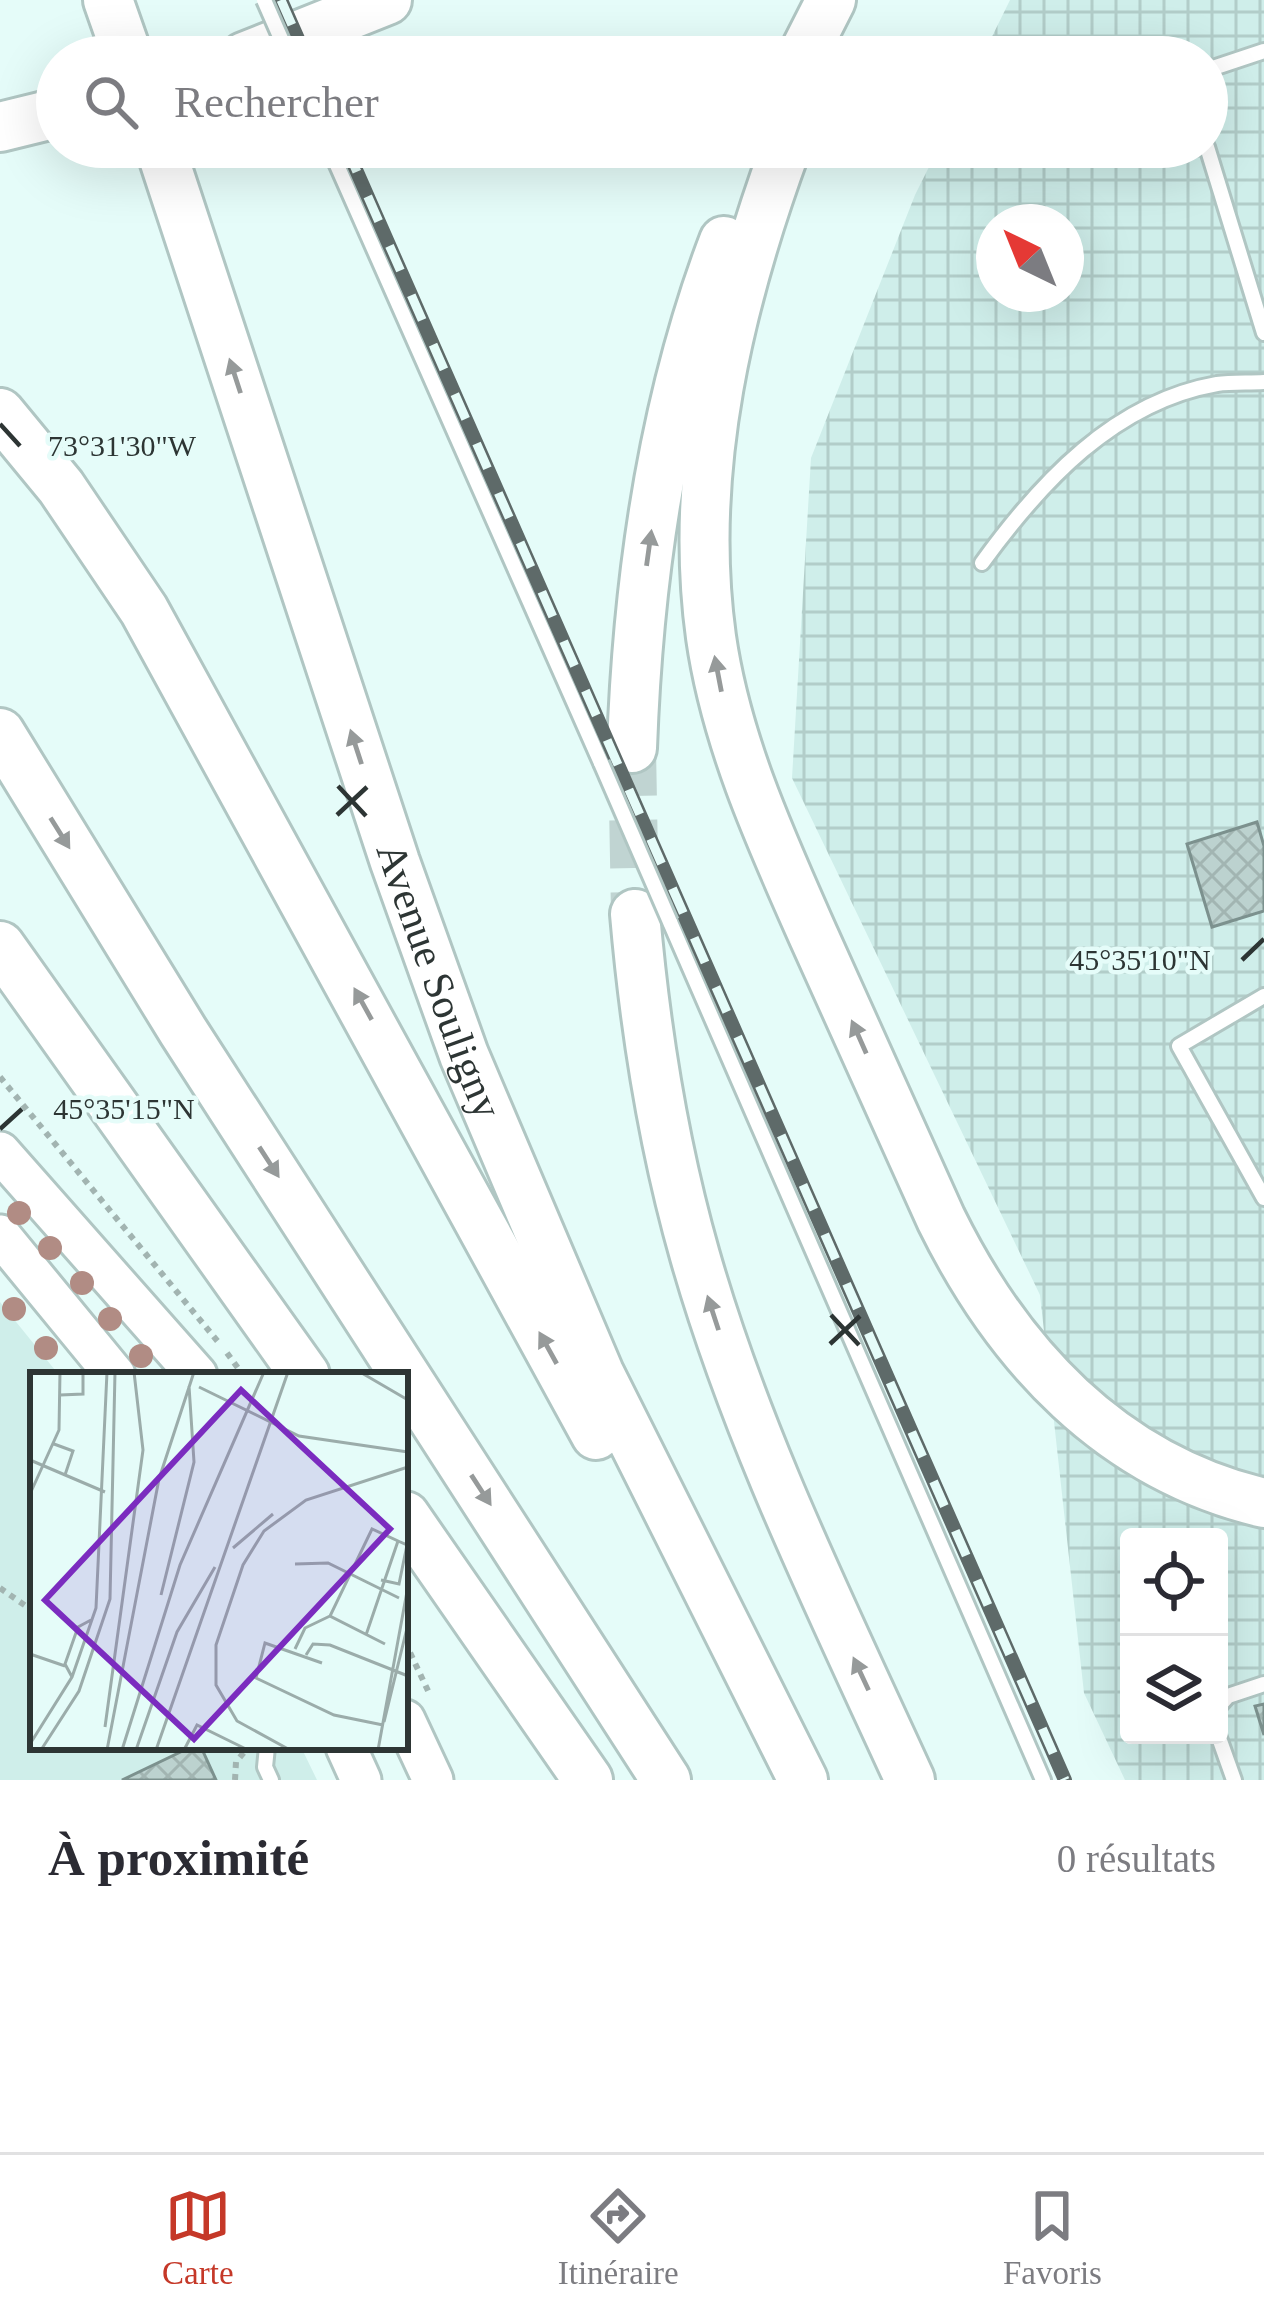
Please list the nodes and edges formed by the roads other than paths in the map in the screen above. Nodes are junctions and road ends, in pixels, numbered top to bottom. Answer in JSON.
{"nodes":[{"id":1,"x":108,"y":0,"type":"edge"},
{"id":2,"x":264,"y":0,"type":"edge"},
{"id":3,"x":387,"y":0,"type":"edge"},
{"id":4,"x":831,"y":0,"type":"edge"},
{"id":5,"x":848,"y":0,"type":"edge"},
{"id":6,"x":121,"y":36,"type":"edge"},
{"id":7,"x":280,"y":36,"type":"edge"},
{"id":8,"x":297,"y":36,"type":"edge"},
{"id":9,"x":813,"y":36,"type":"edge"},
{"id":10,"x":832,"y":36,"type":"edge"},
{"id":11,"x":1264,"y":52,"type":"edge"},
{"id":12,"x":1228,"y":63,"type":"edge"},
{"id":13,"x":36,"y":119,"type":"edge"},
{"id":14,"x":0,"y":128,"type":"edge"},
{"id":15,"x":167,"y":168,"type":"edge"},
{"id":16,"x":339,"y":168,"type":"edge"},
{"id":17,"x":752,"y":168,"type":"edge"},
{"id":18,"x":779,"y":168,"type":"edge"},
{"id":19,"x":1213,"y":168,"type":"edge"},
{"id":20,"x":1264,"y":333,"type":"edge"},
{"id":21,"x":1264,"y":382,"type":"edge"},
{"id":22,"x":0,"y":413,"type":"edge"},
{"id":23,"x":982,"y":563,"type":"dead end"},
{"id":24,"x":0,"y":733,"type":"edge"},
{"id":25,"x":617,"y":756,"type":"junction"},
{"id":26,"x":653,"y":918,"type":"junction"},
{"id":27,"x":0,"y":946,"type":"edge"},
{"id":28,"x":1264,"y":996,"type":"edge"},
{"id":29,"x":0,"y":1152,"type":"edge"},
{"id":30,"x":1264,"y":1198,"type":"edge"},
{"id":31,"x":0,"y":1235,"type":"edge"},
{"id":32,"x":114,"y":1372,"type":"edge"},
{"id":33,"x":194,"y":1372,"type":"edge"},
{"id":34,"x":303,"y":1372,"type":"edge"},
{"id":35,"x":402,"y":1372,"type":"edge"},
{"id":36,"x":408,"y":1381,"type":"edge"},
{"id":37,"x":1264,"y":1503,"type":"edge"},
{"id":38,"x":408,"y":1520,"type":"edge"},
{"id":39,"x":1264,"y":1684,"type":"edge"},
{"id":40,"x":1228,"y":1696,"type":"edge"},
{"id":41,"x":408,"y":1726,"type":"edge"},
{"id":42,"x":1221,"y":1744,"type":"edge"},
{"id":43,"x":267,"y":1750,"type":"edge"},
{"id":44,"x":347,"y":1750,"type":"edge"},
{"id":45,"x":271,"y":1780,"type":"edge"},
{"id":46,"x":362,"y":1780,"type":"edge"},
{"id":47,"x":433,"y":1780,"type":"edge"},
{"id":48,"x":588,"y":1780,"type":"edge"},
{"id":49,"x":665,"y":1780,"type":"edge"},
{"id":50,"x":789,"y":1780,"type":"edge"},
{"id":51,"x":803,"y":1780,"type":"edge"},
{"id":52,"x":910,"y":1780,"type":"edge"},
{"id":53,"x":1043,"y":1780,"type":"edge"},
{"id":54,"x":1234,"y":1780,"type":"edge"}],
"edges":[{"from":1,"to":6,"type":"highway"},
{"from":2,"to":7,"type":"lane","bridge":true},
{"from":3,"to":8,"type":"highway"},
{"from":4,"to":9,"type":"highway"},
{"from":5,"to":10,"type":"highway"},
{"from":11,"to":12,"type":"lane"},
{"from":13,"to":14,"type":"highway"},
{"from":51,"to":15,"type":"highway","name":"Avenue Souligny","one_way":true},
{"from":16,"to":25,"type":"lane"},
{"from":25,"to":17,"type":"highway","one_way":true},
{"from":37,"to":18,"type":"highway","one_way":true},
{"from":19,"to":20,"type":"lane"},
{"from":21,"to":23,"type":"lane"},
{"from":50,"to":22,"type":"highway","one_way":true},
{"from":24,"to":35,"type":"highway","one_way":true},
{"from":25,"to":26,"type":"lane","bridge":true},
{"from":52,"to":26,"type":"highway","one_way":true},
{"from":26,"to":53,"type":"lane"},
{"from":27,"to":34,"type":"highway"},
{"from":28,"to":30,"type":"lane"},
{"from":29,"to":33,"type":"main road"},
{"from":31,"to":32,"type":"main road"},
{"from":36,"to":49,"type":"highway","one_way":true},
{"from":38,"to":48,"type":"highway"},
{"from":39,"to":40,"type":"lane"},
{"from":41,"to":47,"type":"main road"},
{"from":42,"to":54,"type":"lane"},
{"from":43,"to":45,"type":"lane"},
{"from":44,"to":46,"type":"main road"}]}
